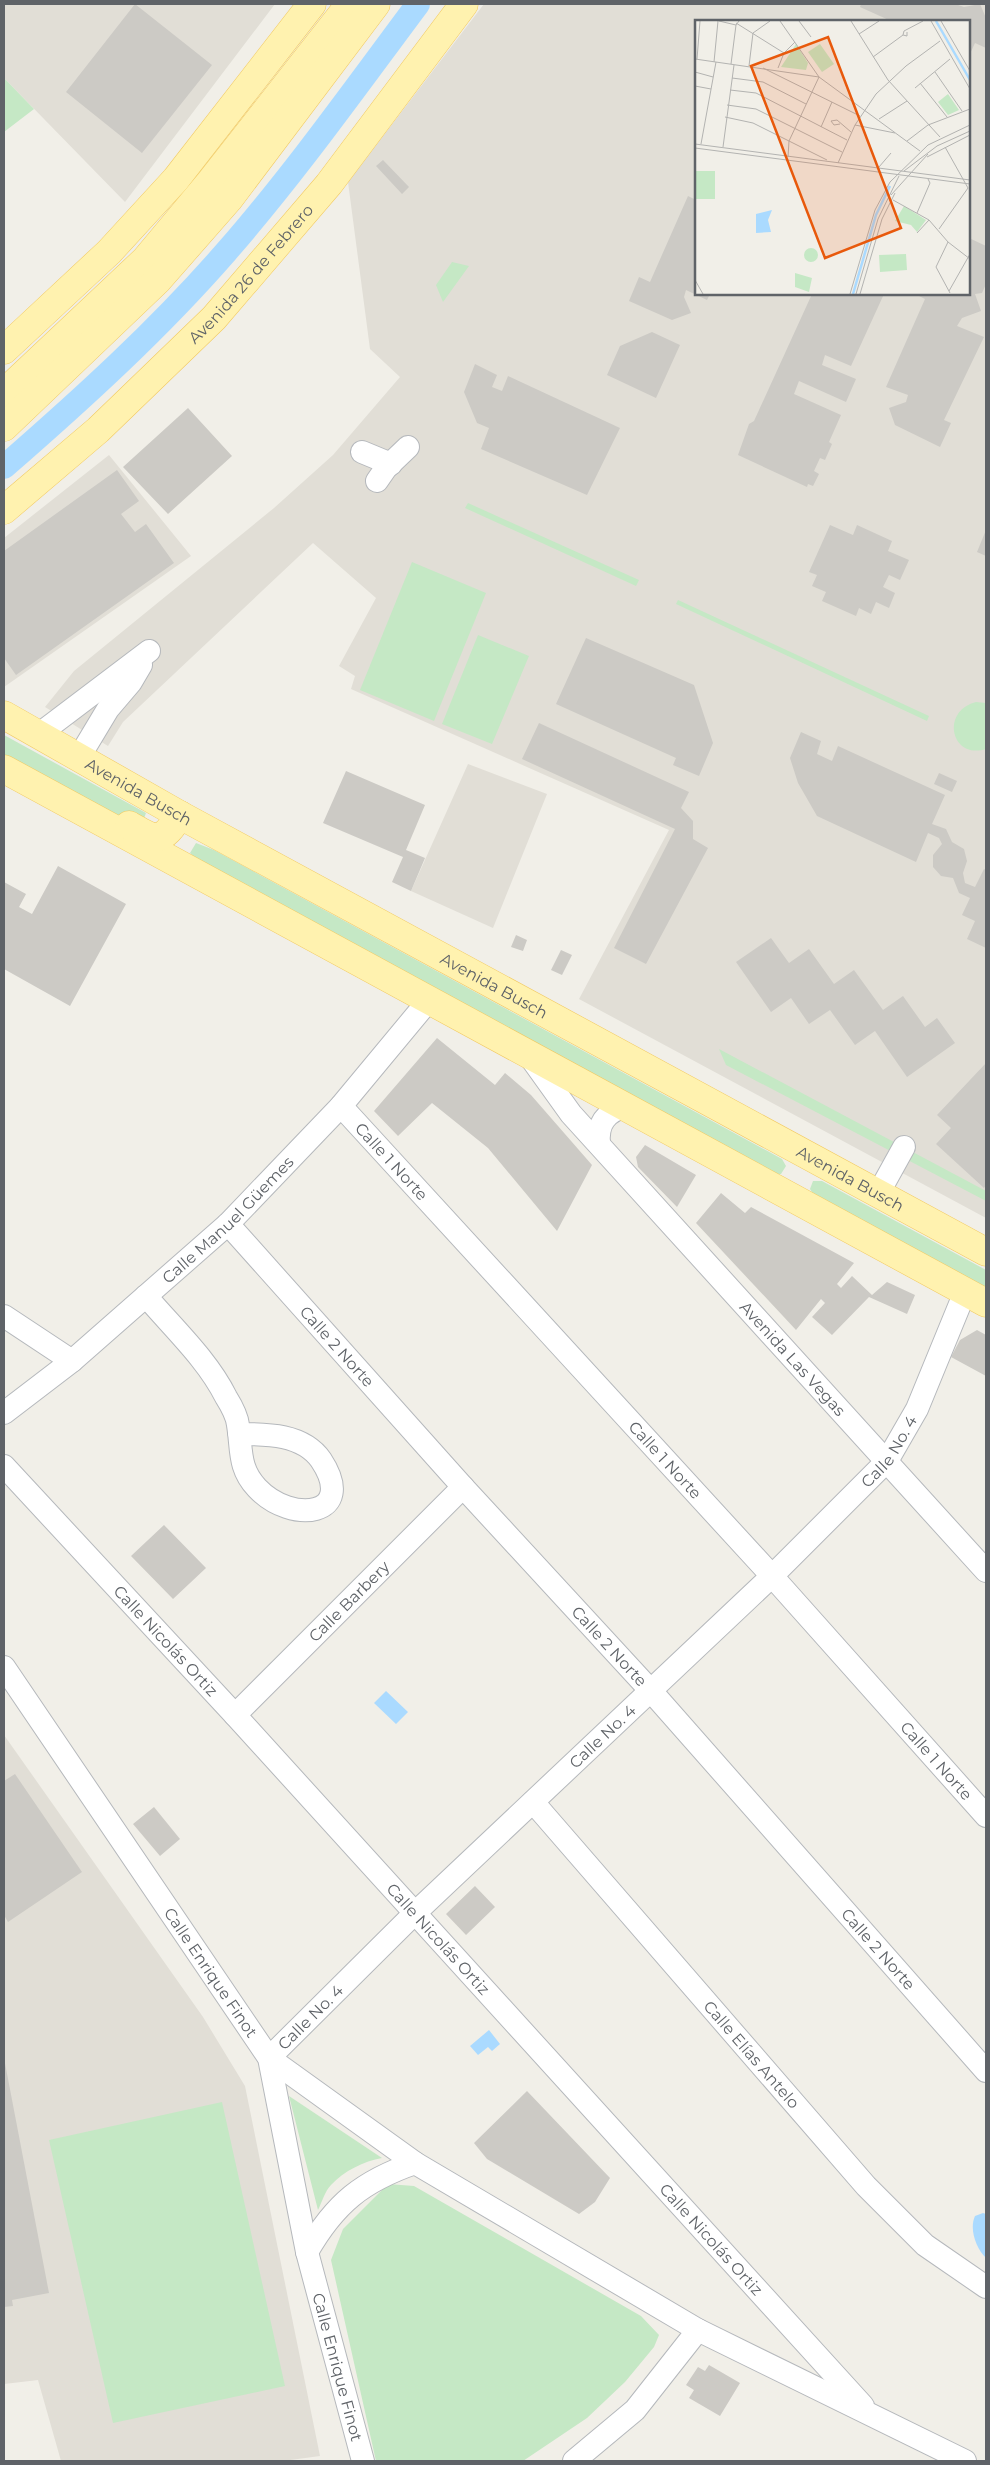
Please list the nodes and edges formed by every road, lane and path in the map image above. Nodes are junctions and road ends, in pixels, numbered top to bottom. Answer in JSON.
{"nodes":[{"id":1,"x":312,"y":4,"type":"edge"},
{"id":2,"x":350,"y":4,"type":"edge"},
{"id":3,"x":376,"y":4,"type":"edge"},
{"id":4,"x":464,"y":4,"type":"edge"},
{"id":5,"x":4,"y":350,"type":"edge"},
{"id":6,"x":4,"y":393,"type":"edge"},
{"id":7,"x":4,"y":426,"type":"edge"},
{"id":8,"x":408,"y":447,"type":"dead end"},
{"id":9,"x":362,"y":452,"type":"dead end"},
{"id":10,"x":4,"y":510,"type":"edge"},
{"id":11,"x":4,"y":715,"type":"edge"},
{"id":12,"x":38,"y":735,"type":"junction"},
{"id":13,"x":78,"y":758,"type":"junction"},
{"id":14,"x":4,"y":769,"type":"edge"},
{"id":15,"x":47,"y":793,"type":"junction"},
{"id":16,"x":180,"y":816,"type":"junction"},
{"id":17,"x":428,"y":1000,"type":"junction"},
{"id":18,"x":527,"y":1053,"type":"junction"},
{"id":19,"x":341,"y":1106,"type":"junction"},
{"id":20,"x":626,"y":1106,"type":"junction"},
{"id":21,"x":599,"y":1144,"type":"junction"},
{"id":22,"x":904,"y":1147,"type":"dead end"},
{"id":23,"x":805,"y":1153,"type":"junction"},
{"id":24,"x":784,"y":1192,"type":"junction"},
{"id":25,"x":878,"y":1194,"type":"junction"},
{"id":26,"x":228,"y":1224,"type":"junction"},
{"id":27,"x":986,"y":1252,"type":"edge"},
{"id":28,"x":146,"y":1296,"type":"junction"},
{"id":29,"x":976,"y":1298,"type":"edge"},
{"id":30,"x":4,"y":1316,"type":"edge"},
{"id":31,"x":72,"y":1361,"type":"junction"},
{"id":32,"x":4,"y":1413,"type":"edge"},
{"id":33,"x":238,"y":1434,"type":"dead end"},
{"id":34,"x":887,"y":1461,"type":"junction"},
{"id":35,"x":4,"y":1466,"type":"edge"},
{"id":36,"x":463,"y":1487,"type":"junction"},
{"id":37,"x":986,"y":1571,"type":"edge"},
{"id":38,"x":772,"y":1576,"type":"junction"},
{"id":39,"x":4,"y":1668,"type":"edge"},
{"id":40,"x":652,"y":1691,"type":"junction"},
{"id":41,"x":235,"y":1715,"type":"junction"},
{"id":42,"x":533,"y":1802,"type":"junction"},
{"id":43,"x":986,"y":1816,"type":"edge"},
{"id":44,"x":415,"y":1913,"type":"junction"},
{"id":45,"x":269,"y":2058,"type":"junction"},
{"id":46,"x":986,"y":2071,"type":"edge"},
{"id":47,"x":415,"y":2163,"type":"junction"},
{"id":48,"x":308,"y":2252,"type":"junction"},
{"id":49,"x":986,"y":2287,"type":"edge"},
{"id":50,"x":698,"y":2330,"type":"junction"},
{"id":51,"x":871,"y":2416,"type":"junction"},
{"id":52,"x":363,"y":2461,"type":"edge"},
{"id":53,"x":574,"y":2461,"type":"edge"},
{"id":54,"x":965,"y":2461,"type":"edge"}],
"edges":[{"from":1,"to":5,"type":"main road"},
{"from":2,"to":6,"type":"main road"},
{"from":3,"to":7,"type":"main road"},
{"from":4,"to":10,"type":"main road","name":"Avenida 26 de Febrero"},
{"from":8,"to":9,"type":"street"},
{"from":11,"to":12,"type":"main road","name":"Avenida Busch"},
{"from":12,"to":13,"type":"main road","name":"Avenida Busch"},
{"from":12,"to":13,"type":"street"},
{"from":13,"to":16,"type":"main road","name":"Avenida Busch"},
{"from":14,"to":15,"type":"main road"},
{"from":15,"to":16,"type":"main road"},
{"from":15,"to":17,"type":"main road"},
{"from":16,"to":23,"type":"main road","name":"Avenida Busch"},
{"from":17,"to":18,"type":"main road"},
{"from":17,"to":19,"type":"street","name":"Calle Manuel Güemes"},
{"from":18,"to":20,"type":"main road"},
{"from":18,"to":21,"type":"street","name":"Avenida Las Vegas"},
{"from":19,"to":26,"type":"street","name":"Calle Manuel Güemes"},
{"from":19,"to":38,"type":"street","name":"Calle 1 Norte"},
{"from":20,"to":21,"type":"street"},
{"from":20,"to":24,"type":"main road"},
{"from":21,"to":34,"type":"street","name":"Avenida Las Vegas"},
{"from":22,"to":25,"type":"street"},
{"from":23,"to":24,"type":"main road"},
{"from":23,"to":25,"type":"main road","name":"Avenida Busch"},
{"from":24,"to":29,"type":"main road"},
{"from":25,"to":27,"type":"main road","name":"Avenida Busch"},
{"from":26,"to":28,"type":"street","name":"Calle Manuel Güemes"},
{"from":26,"to":36,"type":"street","name":"Calle 2 Norte"},
{"from":28,"to":31,"type":"street","name":"Calle Manuel Güemes"},
{"from":28,"to":33,"type":"street"},
{"from":29,"to":34,"type":"street","name":"Calle No. 4"},
{"from":30,"to":31,"type":"street"},
{"from":31,"to":32,"type":"street","name":"Calle Manuel Güemes"},
{"from":34,"to":37,"type":"street","name":"Avenida Las Vegas"},
{"from":34,"to":38,"type":"street","name":"Calle No. 4"},
{"from":35,"to":41,"type":"street","name":"Calle Nicolás Ortiz"},
{"from":36,"to":40,"type":"street","name":"Calle 2 Norte"},
{"from":36,"to":41,"type":"street","name":"Calle Barbery"},
{"from":38,"to":40,"type":"street","name":"Calle No. 4"},
{"from":38,"to":43,"type":"street","name":"Calle 1 Norte"},
{"from":39,"to":45,"type":"street","name":"Calle Enrique Finot"},
{"from":40,"to":42,"type":"street","name":"Calle No. 4"},
{"from":40,"to":46,"type":"street","name":"Calle 2 Norte"},
{"from":41,"to":44,"type":"street","name":"Calle Nicolás Ortiz"},
{"from":42,"to":44,"type":"street","name":"Calle No. 4"},
{"from":42,"to":49,"type":"street","name":"Calle Elías Antelo"},
{"from":44,"to":45,"type":"street","name":"Calle No. 4"},
{"from":44,"to":51,"type":"street","name":"Calle Nicolás Ortiz"},
{"from":45,"to":47,"type":"street","name":"Calle Nicolás Ortiz"},
{"from":45,"to":48,"type":"street","name":"Calle Enrique Finot"},
{"from":47,"to":48,"type":"street"},
{"from":47,"to":50,"type":"street","name":"Calle Nicolás Ortiz"},
{"from":48,"to":52,"type":"street","name":"Calle Enrique Finot"},
{"from":50,"to":51,"type":"street","name":"Calle Nicolás Ortiz"},
{"from":50,"to":53,"type":"street"},
{"from":51,"to":54,"type":"street","name":"Calle Nicolás Ortiz"}]}
